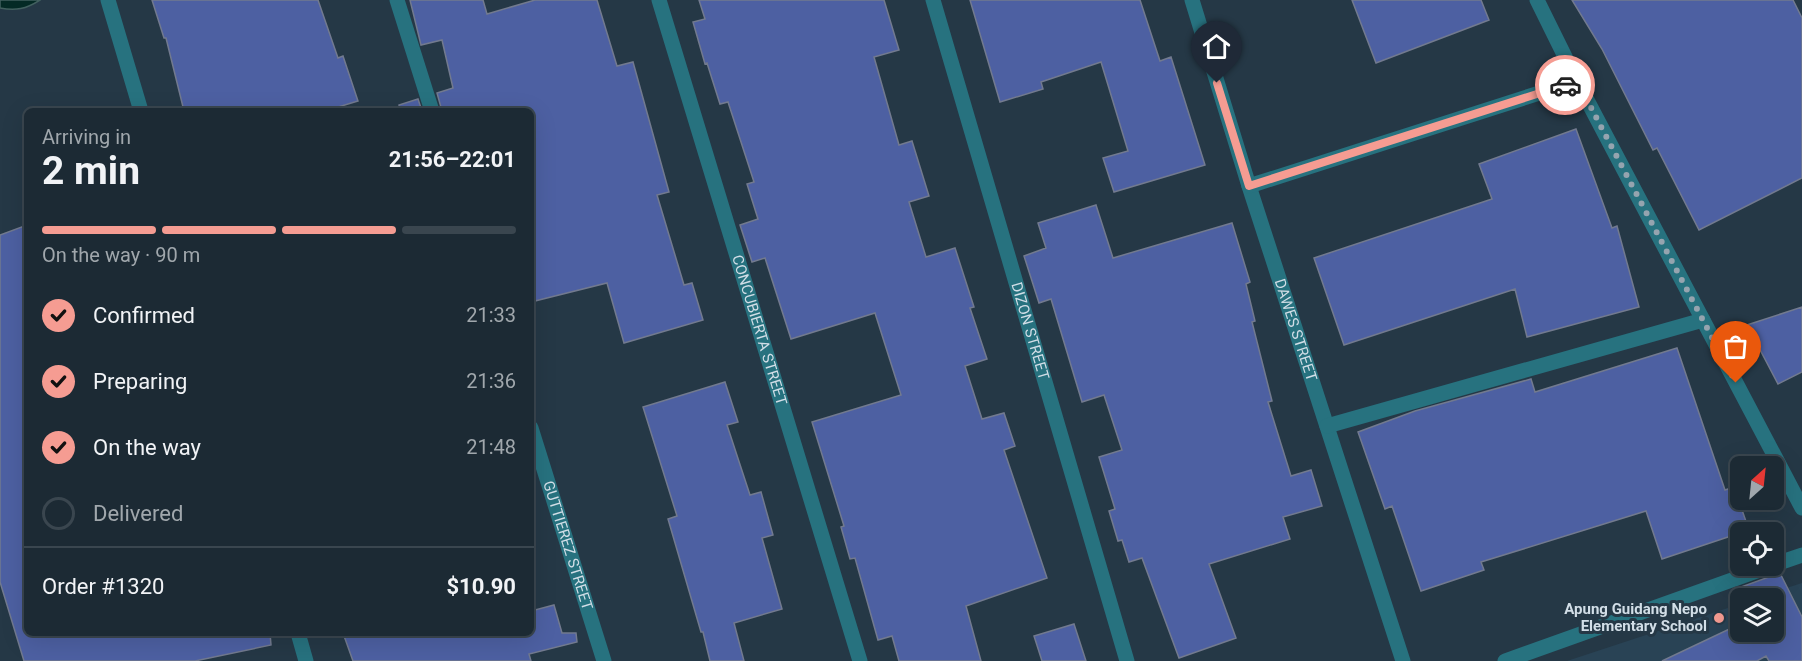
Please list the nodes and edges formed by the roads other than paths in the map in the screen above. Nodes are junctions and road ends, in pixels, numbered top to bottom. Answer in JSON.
{"nodes":[{"id":1,"x":108,"y":0,"type":"edge"},
{"id":2,"x":397,"y":0,"type":"edge"},
{"id":3,"x":659,"y":0,"type":"edge"},
{"id":4,"x":933,"y":0,"type":"edge"},
{"id":5,"x":1192,"y":0,"type":"edge"},
{"id":6,"x":1537,"y":0,"type":"edge"},
{"id":7,"x":1577,"y":81,"type":"junction"},
{"id":8,"x":140,"y":108,"type":"edge"},
{"id":9,"x":431,"y":108,"type":"edge"},
{"id":10,"x":1249,"y":186,"type":"junction"},
{"id":11,"x":1703,"y":320,"type":"junction"},
{"id":12,"x":1327,"y":426,"type":"junction"},
{"id":13,"x":534,"y":439,"type":"edge"},
{"id":14,"x":1802,"y":508,"type":"edge"},
{"id":15,"x":1802,"y":555,"type":"edge"},
{"id":16,"x":1784,"y":561,"type":"edge"},
{"id":17,"x":1741,"y":576,"type":"edge"},
{"id":18,"x":299,"y":636,"type":"edge"},
{"id":19,"x":306,"y":661,"type":"edge"},
{"id":20,"x":604,"y":661,"type":"edge"},
{"id":21,"x":860,"y":661,"type":"edge"},
{"id":22,"x":1127,"y":661,"type":"edge"},
{"id":23,"x":1403,"y":661,"type":"edge"},
{"id":24,"x":1505,"y":661,"type":"edge"}],
"edges":[{"from":1,"to":8,"type":"street"},
{"from":2,"to":9,"type":"street"},
{"from":3,"to":21,"type":"street","name":"CONCUBIERTA STREET"},
{"from":4,"to":22,"type":"street","name":"DIZON STREET"},
{"from":5,"to":10,"type":"street","name":"DAWES STREET"},
{"from":6,"to":7,"type":"street"},
{"from":7,"to":10,"type":"street"},
{"from":7,"to":11,"type":"street"},
{"from":10,"to":12,"type":"street","name":"DAWES STREET"},
{"from":11,"to":12,"type":"street"},
{"from":11,"to":14,"type":"street"},
{"from":12,"to":23,"type":"street","name":"DAWES STREET"},
{"from":13,"to":20,"type":"street","name":"GUTTIEREZ STREET"},
{"from":15,"to":16,"type":"street"},
{"from":17,"to":24,"type":"street"},
{"from":18,"to":19,"type":"street"}]}
